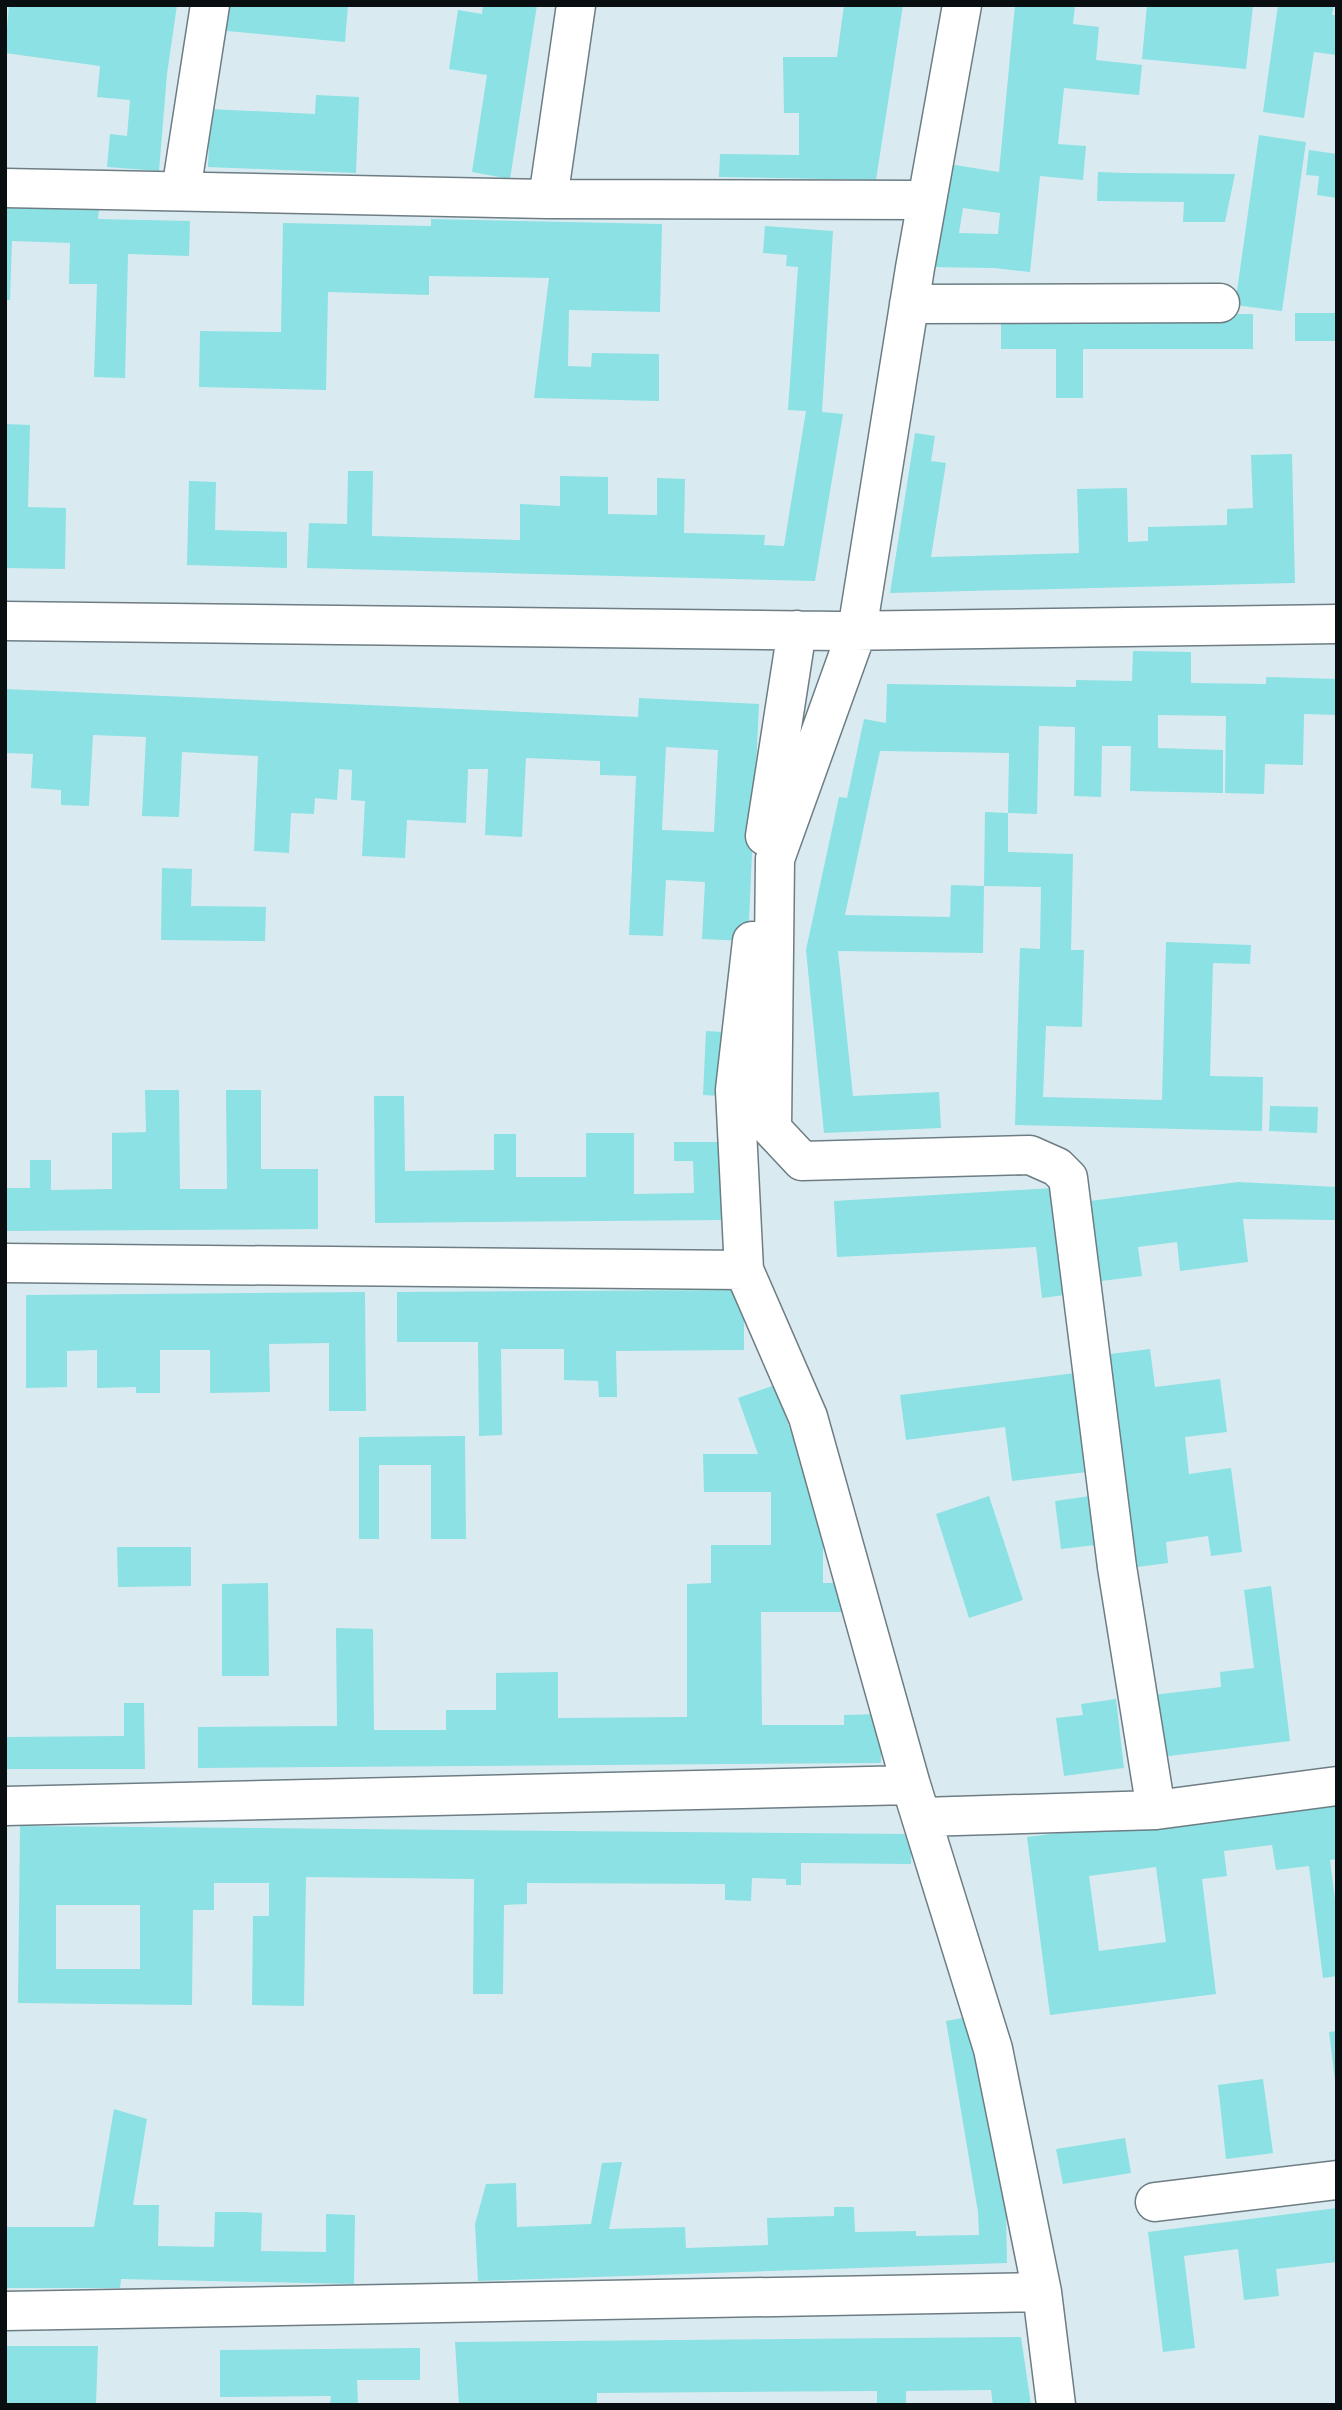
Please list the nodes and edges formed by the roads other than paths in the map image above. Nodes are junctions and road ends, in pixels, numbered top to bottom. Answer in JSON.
{"nodes":[{"id":1,"x":210,"y":5,"type":"edge"},
{"id":2,"x":576,"y":5,"type":"edge"},
{"id":3,"x":962,"y":5,"type":"edge"},
{"id":4,"x":5,"y":188,"type":"edge"},
{"id":5,"x":181,"y":191,"type":"junction"},
{"id":6,"x":548,"y":199,"type":"junction"},
{"id":7,"x":927,"y":200,"type":"junction"},
{"id":8,"x":1220,"y":303,"type":"dead end"},
{"id":9,"x":909,"y":304,"type":"junction"},
{"id":10,"x":5,"y":621,"type":"edge"},
{"id":11,"x":1337,"y":624,"type":"edge"},
{"id":12,"x":797,"y":630,"type":"junction"},
{"id":13,"x":857,"y":631,"type":"junction"},
{"id":14,"x":5,"y":1263,"type":"edge"},
{"id":15,"x":744,"y":1270,"type":"junction"},
{"id":16,"x":1337,"y":1786,"type":"edge"},
{"id":17,"x":917,"y":1801,"type":"junction"},
{"id":18,"x":5,"y":1806,"type":"edge"},
{"id":19,"x":1156,"y":1810,"type":"junction"},
{"id":20,"x":1337,"y":2180,"type":"edge"},
{"id":21,"x":1156,"y":2203,"type":"dead end"},
{"id":22,"x":1042,"y":2292,"type":"junction"},
{"id":23,"x":5,"y":2311,"type":"edge"},
{"id":24,"x":1056,"y":2405,"type":"edge"}],
"edges":[{"from":1,"to":5,"type":"street"},
{"from":2,"to":6,"type":"street"},
{"from":3,"to":7,"type":"street"},
{"from":4,"to":5,"type":"street"},
{"from":5,"to":6,"type":"street"},
{"from":6,"to":7,"type":"street"},
{"from":7,"to":9,"type":"street"},
{"from":8,"to":9,"type":"street"},
{"from":9,"to":13,"type":"street"},
{"from":10,"to":12,"type":"street"},
{"from":11,"to":13,"type":"street"},
{"from":12,"to":13,"type":"street"},
{"from":12,"to":15,"type":"street"},
{"from":13,"to":19,"type":"street"},
{"from":14,"to":15,"type":"street"},
{"from":15,"to":17,"type":"street"},
{"from":16,"to":19,"type":"street"},
{"from":17,"to":18,"type":"street"},
{"from":17,"to":19,"type":"street"},
{"from":17,"to":22,"type":"street"},
{"from":20,"to":21,"type":"street"},
{"from":22,"to":23,"type":"street"},
{"from":22,"to":24,"type":"street"}]}
